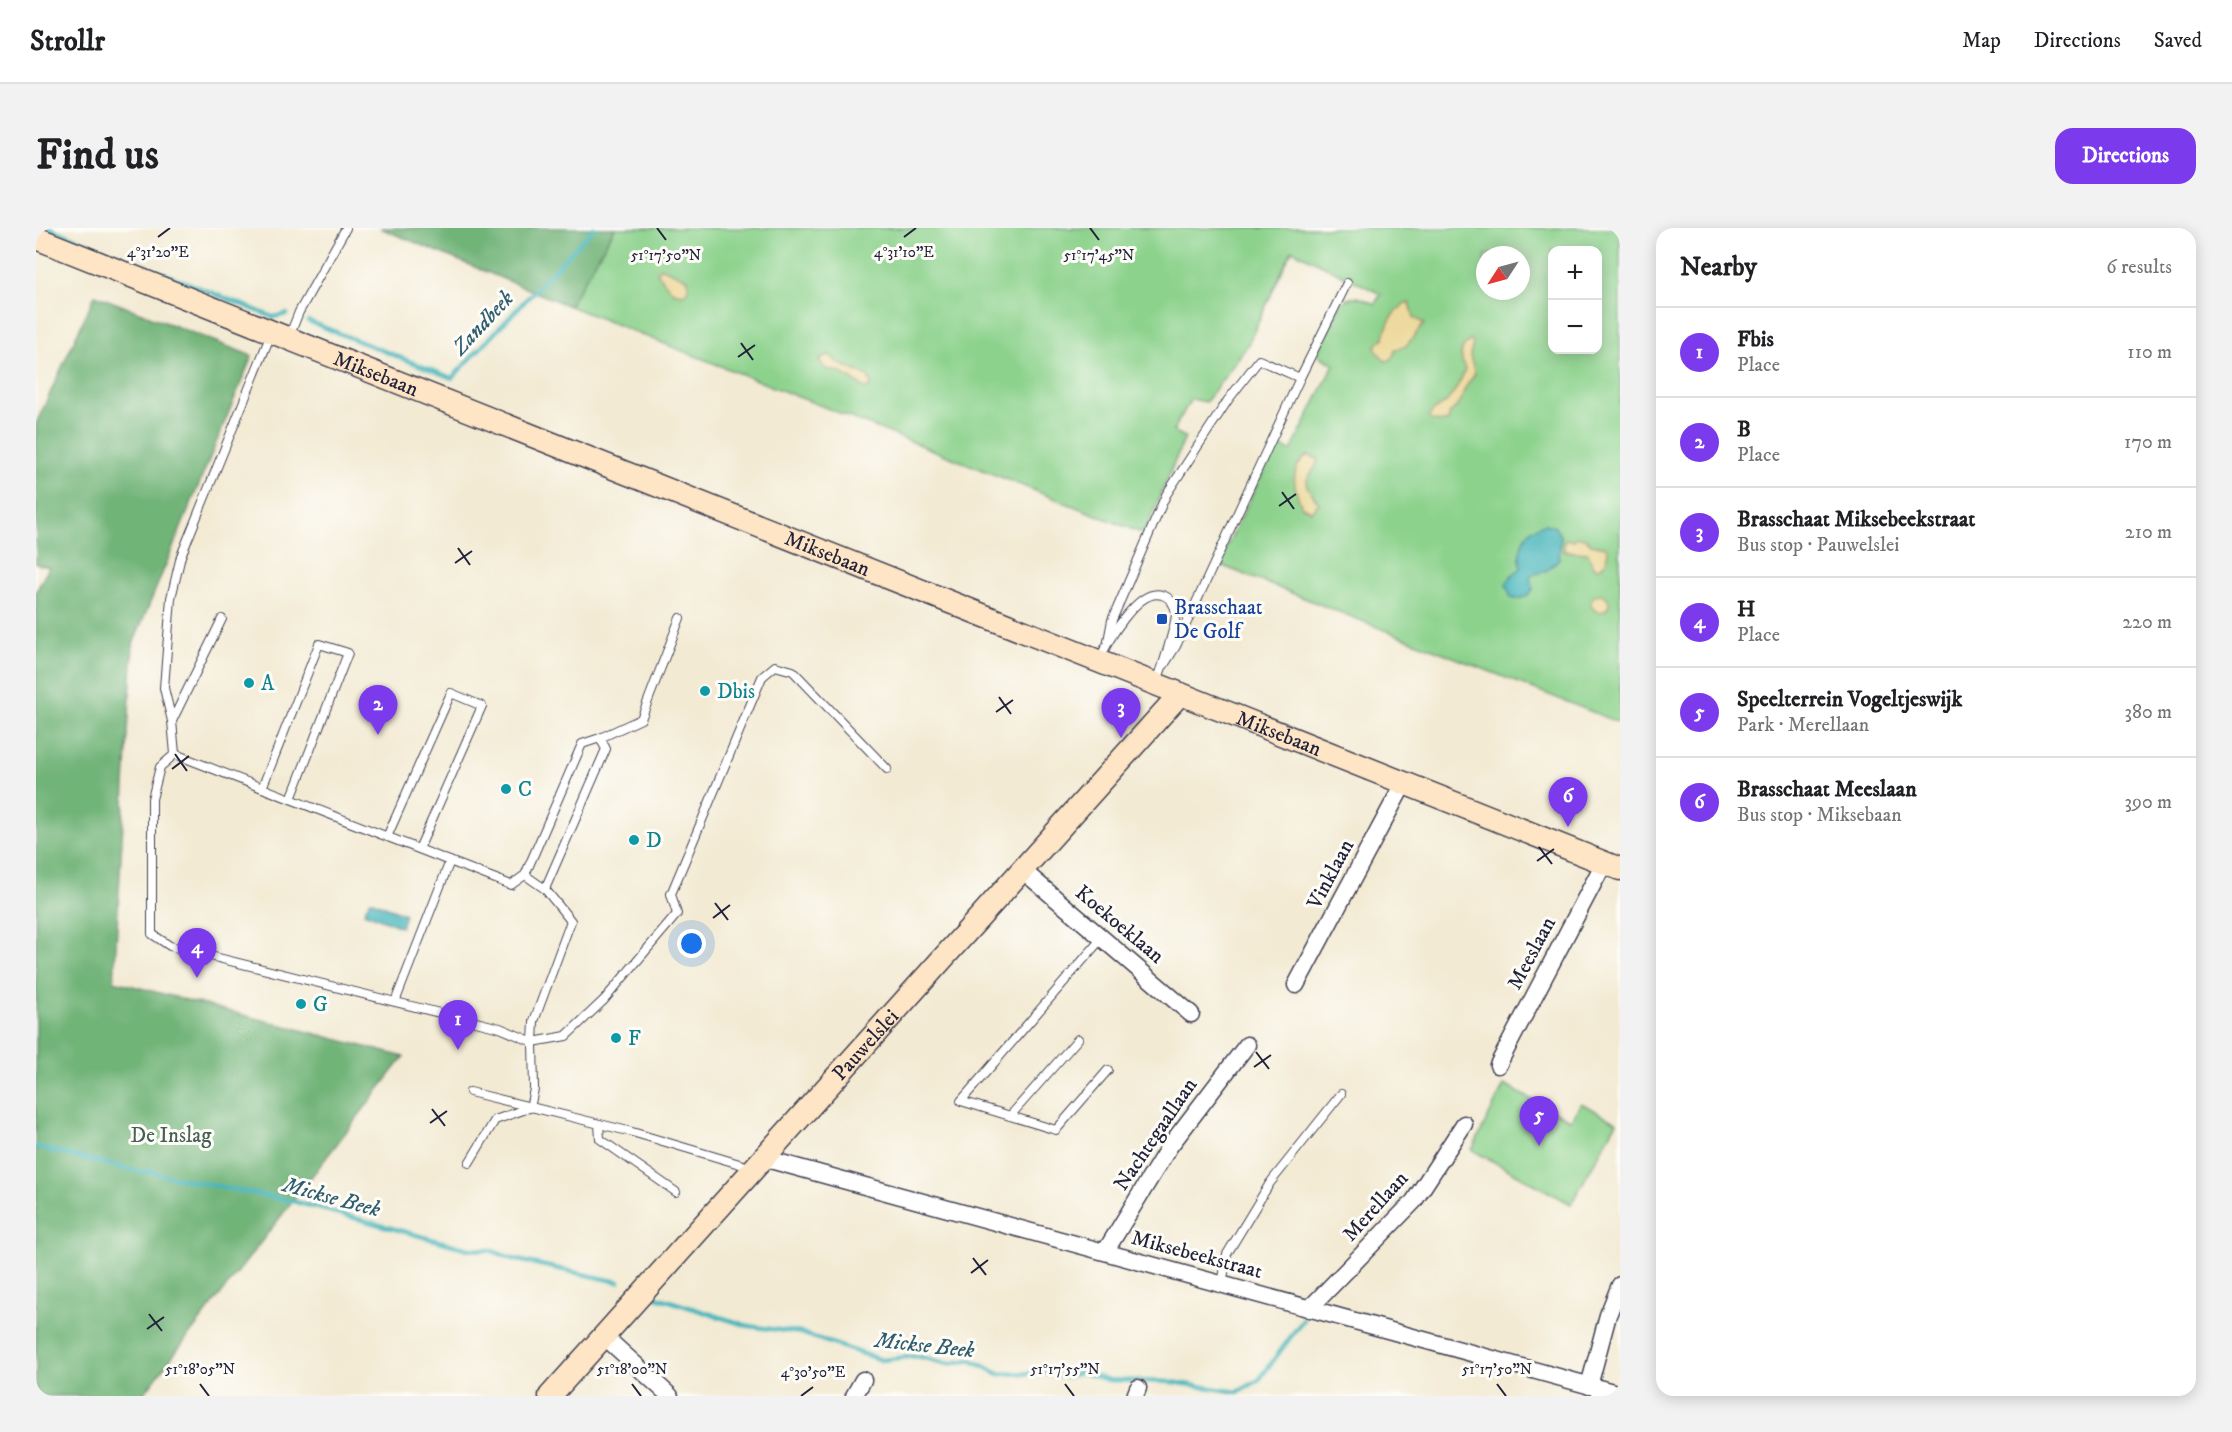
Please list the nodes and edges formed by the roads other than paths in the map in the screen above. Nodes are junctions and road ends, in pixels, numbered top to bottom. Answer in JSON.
{"nodes":[{"id":1,"x":346,"y":228,"type":"edge"},
{"id":2,"x":43,"y":244,"type":"edge"},
{"id":3,"x":1347,"y":283,"type":"dead end"},
{"id":4,"x":281,"y":334,"type":"junction"},
{"id":5,"x":1300,"y":378,"type":"junction"},
{"id":6,"x":222,"y":618,"type":"dead end"},
{"id":7,"x":681,"y":618,"type":"dead end"},
{"id":8,"x":1103,"y":651,"type":"junction"},
{"id":9,"x":1160,"y":674,"type":"junction"},
{"id":10,"x":1180,"y":694,"type":"junction"},
{"id":11,"x":172,"y":721,"type":"junction"},
{"id":12,"x":600,"y":738,"type":"junction"},
{"id":13,"x":175,"y":754,"type":"junction"},
{"id":14,"x":886,"y":769,"type":"dead end"},
{"id":15,"x":1404,"y":783,"type":"junction"},
{"id":16,"x":262,"y":788,"type":"junction"},
{"id":17,"x":291,"y":799,"type":"junction"},
{"id":18,"x":387,"y":837,"type":"junction"},
{"id":19,"x":419,"y":849,"type":"junction"},
{"id":20,"x":450,"y":861,"type":"junction"},
{"id":21,"x":1612,"y":866,"type":"edge"},
{"id":22,"x":1021,"y":869,"type":"junction"},
{"id":23,"x":525,"y":875,"type":"junction"},
{"id":24,"x":545,"y":889,"type":"junction"},
{"id":25,"x":1102,"y":938,"type":"junction"},
{"id":26,"x":1296,"y":986,"type":"dead end"},
{"id":27,"x":395,"y":1002,"type":"junction"},
{"id":28,"x":1191,"y":1014,"type":"dead end"},
{"id":29,"x":1078,"y":1039,"type":"dead end"},
{"id":30,"x":533,"y":1042,"type":"junction"},
{"id":31,"x":1247,"y":1045,"type":"dead end"},
{"id":32,"x":1498,"y":1065,"type":"dead end"},
{"id":33,"x":1108,"y":1070,"type":"dead end"},
{"id":34,"x":470,"y":1092,"type":"dead end"},
{"id":35,"x":1341,"y":1094,"type":"dead end"},
{"id":36,"x":530,"y":1108,"type":"junction"},
{"id":37,"x":1010,"y":1116,"type":"junction"},
{"id":38,"x":599,"y":1124,"type":"junction"},
{"id":39,"x":1464,"y":1124,"type":"dead end"},
{"id":40,"x":469,"y":1163,"type":"dead end"},
{"id":41,"x":758,"y":1163,"type":"junction"},
{"id":42,"x":675,"y":1192,"type":"dead end"},
{"id":43,"x":1105,"y":1252,"type":"junction"},
{"id":44,"x":1222,"y":1285,"type":"junction"},
{"id":45,"x":1620,"y":1285,"type":"edge"},
{"id":46,"x":1309,"y":1309,"type":"junction"},
{"id":47,"x":605,"y":1337,"type":"junction"},
{"id":48,"x":863,"y":1380,"type":"dead end"},
{"id":49,"x":1589,"y":1386,"type":"junction"},
{"id":50,"x":1620,"y":1394,"type":"edge"},
{"id":51,"x":550,"y":1396,"type":"edge"},
{"id":52,"x":669,"y":1396,"type":"edge"},
{"id":53,"x":854,"y":1396,"type":"edge"}],
"edges":[{"from":1,"to":4,"type":"lane"},
{"from":2,"to":4,"type":"street","name":"Miksebaan"},
{"from":3,"to":5,"type":"lane"},
{"from":4,"to":8,"type":"street","name":"Miksebaan"},
{"from":4,"to":11,"type":"lane"},
{"from":5,"to":8,"type":"lane"},
{"from":5,"to":9,"type":"lane"},
{"from":6,"to":11,"type":"lane"},
{"from":7,"to":12,"type":"lane"},
{"from":8,"to":9,"type":"street","name":"Miksebaan"},
{"from":8,"to":9,"type":"lane"},
{"from":9,"to":10,"type":"street","name":"Miksebaan"},
{"from":10,"to":15,"type":"street","name":"Miksebaan"},
{"from":10,"to":22,"type":"street","name":"Pauwelslei"},
{"from":11,"to":13,"type":"lane"},
{"from":12,"to":23,"type":"lane"},
{"from":12,"to":24,"type":"lane"},
{"from":13,"to":16,"type":"lane"},
{"from":13,"to":27,"type":"lane"},
{"from":14,"to":30,"type":"lane"},
{"from":15,"to":21,"type":"street","name":"Miksebaan"},
{"from":15,"to":26,"type":"street","name":"Vinklaan"},
{"from":16,"to":17,"type":"lane"},
{"from":16,"to":17,"type":"lane"},
{"from":17,"to":18,"type":"lane"},
{"from":18,"to":19,"type":"lane"},
{"from":18,"to":19,"type":"lane"},
{"from":19,"to":20,"type":"lane"},
{"from":20,"to":23,"type":"lane"},
{"from":20,"to":27,"type":"lane"},
{"from":21,"to":32,"type":"street","name":"Meeslaan"},
{"from":22,"to":25,"type":"street","name":"Koekoeklaan"},
{"from":22,"to":41,"type":"street","name":"Pauwelslei"},
{"from":23,"to":24,"type":"lane"},
{"from":24,"to":30,"type":"lane"},
{"from":25,"to":28,"type":"street","name":"Koekoeklaan"},
{"from":25,"to":37,"type":"lane"},
{"from":27,"to":30,"type":"lane"},
{"from":29,"to":37,"type":"lane"},
{"from":30,"to":36,"type":"lane"},
{"from":31,"to":43,"type":"street","name":"Nachtegaallaan"},
{"from":33,"to":37,"type":"lane"},
{"from":34,"to":36,"type":"lane"},
{"from":35,"to":44,"type":"lane"},
{"from":36,"to":38,"type":"lane"},
{"from":36,"to":40,"type":"lane"},
{"from":38,"to":41,"type":"lane"},
{"from":38,"to":42,"type":"lane"},
{"from":39,"to":46,"type":"street","name":"Merellaan"},
{"from":41,"to":43,"type":"street","name":"Miksebeekstraat"},
{"from":41,"to":47,"type":"street","name":"Pauwelslei"},
{"from":43,"to":44,"type":"street","name":"Miksebeekstraat"},
{"from":44,"to":46,"type":"street","name":"Miksebeekstraat"},
{"from":45,"to":49,"type":"street"},
{"from":46,"to":49,"type":"street","name":"Miksebeekstraat"},
{"from":47,"to":51,"type":"street","name":"Pauwelslei"},
{"from":47,"to":52,"type":"street"},
{"from":48,"to":53,"type":"street"},
{"from":49,"to":50,"type":"street","name":"Miksebeekstraat"}]}
